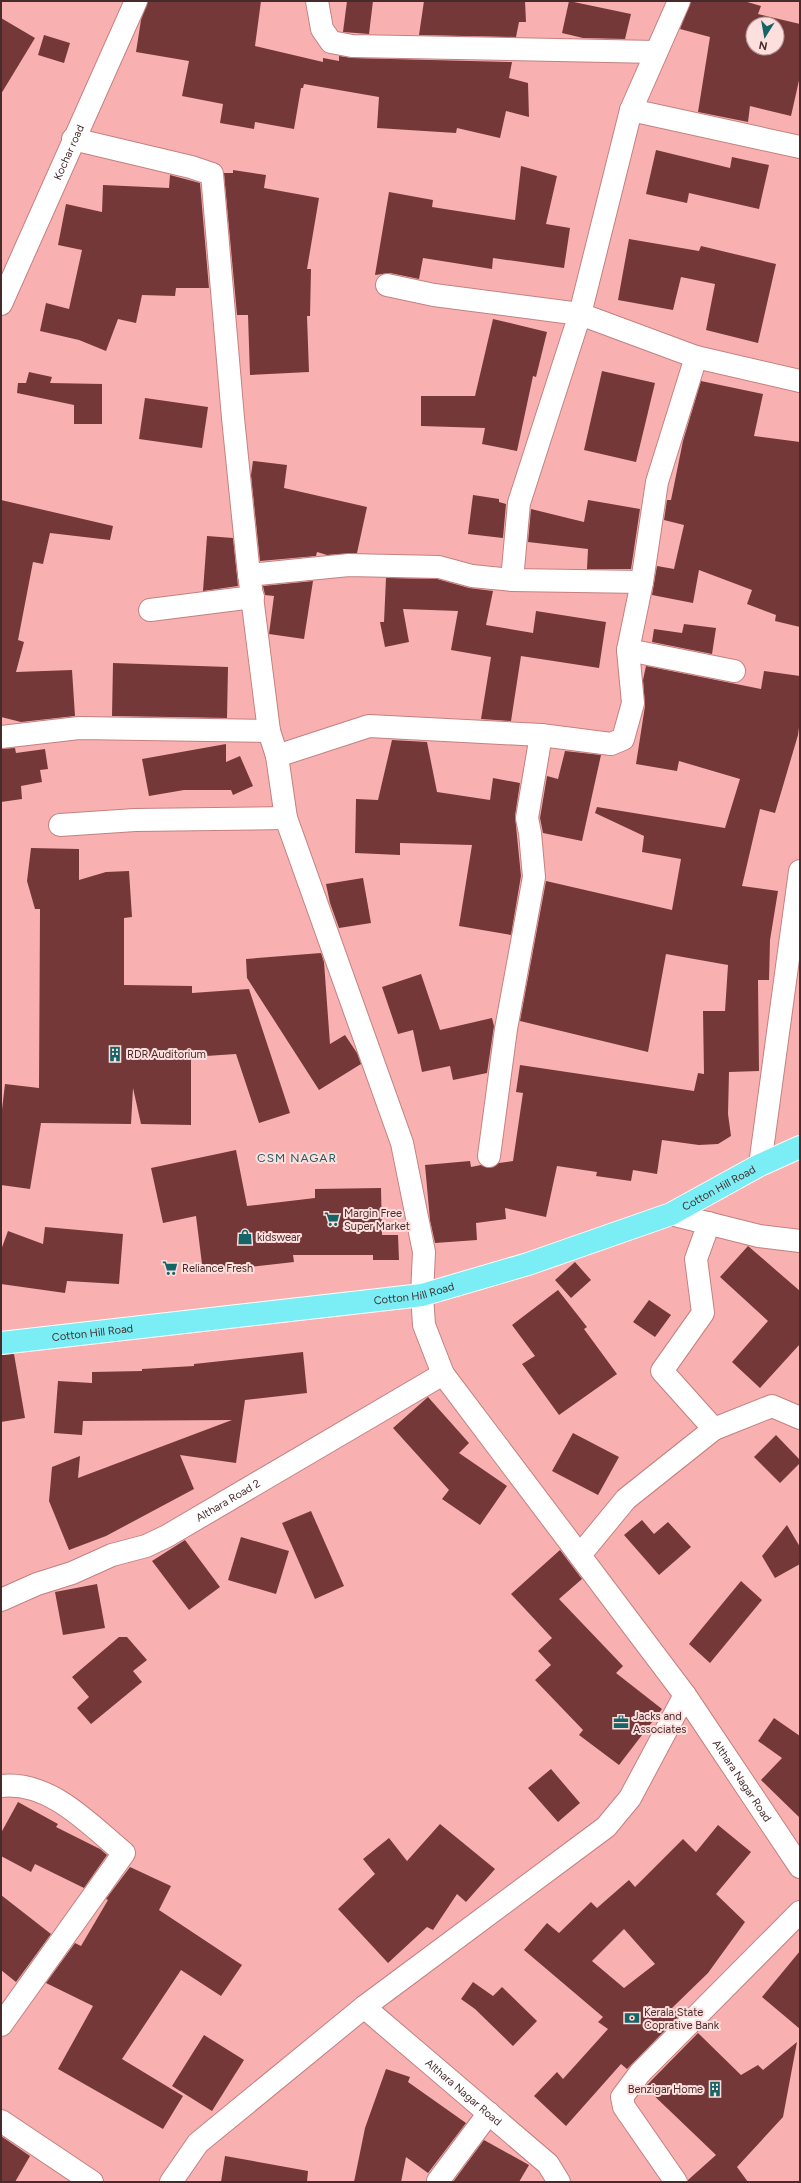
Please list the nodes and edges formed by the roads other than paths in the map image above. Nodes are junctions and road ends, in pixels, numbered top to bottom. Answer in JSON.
{"nodes":[{"id":1,"x":136,"y":1,"type":"edge"},
{"id":2,"x":317,"y":1,"type":"edge"},
{"id":3,"x":679,"y":1,"type":"edge"},
{"id":4,"x":656,"y":52,"type":"junction"},
{"id":5,"x":631,"y":110,"type":"junction"},
{"id":6,"x":73,"y":139,"type":"junction"},
{"id":7,"x":800,"y":147,"type":"edge"},
{"id":8,"x":387,"y":286,"type":"dead end"},
{"id":9,"x":1,"y":304,"type":"edge"},
{"id":10,"x":580,"y":314,"type":"junction"},
{"id":11,"x":696,"y":357,"type":"junction"},
{"id":12,"x":800,"y":381,"type":"edge"},
{"id":13,"x":249,"y":575,"type":"junction"},
{"id":14,"x":512,"y":580,"type":"junction"},
{"id":15,"x":642,"y":582,"type":"junction"},
{"id":16,"x":253,"y":597,"type":"junction"},
{"id":17,"x":150,"y":610,"type":"dead end"},
{"id":18,"x":628,"y":650,"type":"junction"},
{"id":19,"x":734,"y":670,"type":"dead end"},
{"id":20,"x":269,"y":731,"type":"junction"},
{"id":21,"x":541,"y":735,"type":"junction"},
{"id":22,"x":1,"y":737,"type":"edge"},
{"id":23,"x":277,"y":756,"type":"junction"},
{"id":24,"x":286,"y":818,"type":"junction"},
{"id":25,"x":60,"y":825,"type":"dead end"},
{"id":26,"x":800,"y":871,"type":"edge"},
{"id":27,"x":800,"y":1147,"type":"edge"},
{"id":28,"x":489,"y":1156,"type":"dead end"},
{"id":29,"x":760,"y":1165,"type":"junction"},
{"id":30,"x":670,"y":1214,"type":"junction"},
{"id":31,"x":709,"y":1223,"type":"junction"},
{"id":32,"x":800,"y":1241,"type":"edge"},
{"id":33,"x":422,"y":1295,"type":"junction"},
{"id":34,"x":1,"y":1343,"type":"edge"},
{"id":35,"x":443,"y":1374,"type":"junction"},
{"id":36,"x":800,"y":1418,"type":"edge"},
{"id":37,"x":714,"y":1429,"type":"junction"},
{"id":38,"x":580,"y":1555,"type":"junction"},
{"id":39,"x":1,"y":1600,"type":"edge"},
{"id":40,"x":685,"y":1695,"type":"junction"},
{"id":41,"x":1,"y":1786,"type":"edge"},
{"id":42,"x":800,"y":1867,"type":"edge"},
{"id":43,"x":800,"y":1912,"type":"edge"},
{"id":44,"x":364,"y":2007,"type":"junction"},
{"id":45,"x":1,"y":2025,"type":"edge"},
{"id":46,"x":488,"y":2113,"type":"junction"},
{"id":47,"x":1,"y":2121,"type":"edge"},
{"id":48,"x":438,"y":2181,"type":"edge"},
{"id":49,"x":92,"y":2182,"type":"edge"},
{"id":50,"x":171,"y":2182,"type":"edge"},
{"id":51,"x":559,"y":2182,"type":"edge"},
{"id":52,"x":676,"y":2182,"type":"edge"}],
"edges":[{"from":1,"to":6,"type":"street","name":"Kochar road"},
{"from":2,"to":4,"type":"street"},
{"from":3,"to":4,"type":"street"},
{"from":4,"to":5,"type":"street"},
{"from":5,"to":7,"type":"street"},
{"from":5,"to":10,"type":"street"},
{"from":6,"to":9,"type":"street","name":"Kochar road"},
{"from":6,"to":13,"type":"street","name":"Althara Nagar Road"},
{"from":8,"to":10,"type":"street"},
{"from":10,"to":11,"type":"street"},
{"from":10,"to":14,"type":"street"},
{"from":11,"to":12,"type":"street"},
{"from":11,"to":15,"type":"street"},
{"from":13,"to":14,"type":"street"},
{"from":13,"to":16,"type":"street","name":"Althara Nagar Road"},
{"from":14,"to":15,"type":"street"},
{"from":15,"to":18,"type":"street"},
{"from":16,"to":17,"type":"street"},
{"from":16,"to":20,"type":"street","name":"Althara Nagar Road"},
{"from":18,"to":19,"type":"street"},
{"from":18,"to":21,"type":"street"},
{"from":20,"to":22,"type":"street"},
{"from":20,"to":23,"type":"street","name":"Althara Nagar Road"},
{"from":21,"to":23,"type":"street"},
{"from":21,"to":28,"type":"street"},
{"from":23,"to":24,"type":"street","name":"Althara Nagar Road"},
{"from":24,"to":25,"type":"street"},
{"from":24,"to":33,"type":"street","name":"Althara Nagar Road"},
{"from":26,"to":29,"type":"street"},
{"from":27,"to":29,"type":"main road","name":"Cotton Hill Road"},
{"from":29,"to":30,"type":"main road","name":"Cotton Hill Road"},
{"from":30,"to":31,"type":"street"},
{"from":30,"to":33,"type":"main road","name":"Cotton Hill Road"},
{"from":31,"to":32,"type":"street"},
{"from":31,"to":37,"type":"street"},
{"from":33,"to":34,"type":"main road","name":"Cotton Hill Road"},
{"from":33,"to":35,"type":"street","name":"Althara Nagar Road"},
{"from":35,"to":38,"type":"street","name":"Althara Nagar Road"},
{"from":35,"to":39,"type":"street","name":"Althara Road 2"},
{"from":36,"to":37,"type":"street"},
{"from":37,"to":38,"type":"street"},
{"from":38,"to":40,"type":"street","name":"Althara Nagar Road"},
{"from":40,"to":42,"type":"street","name":"Althara Nagar Road"},
{"from":40,"to":44,"type":"street"},
{"from":41,"to":45,"type":"street"},
{"from":43,"to":52,"type":"street"},
{"from":44,"to":46,"type":"street","name":"Althara Nagar Road"},
{"from":44,"to":50,"type":"street"},
{"from":46,"to":48,"type":"street"},
{"from":46,"to":51,"type":"street","name":"Althara Nagar Road"},
{"from":47,"to":49,"type":"street"}]}
